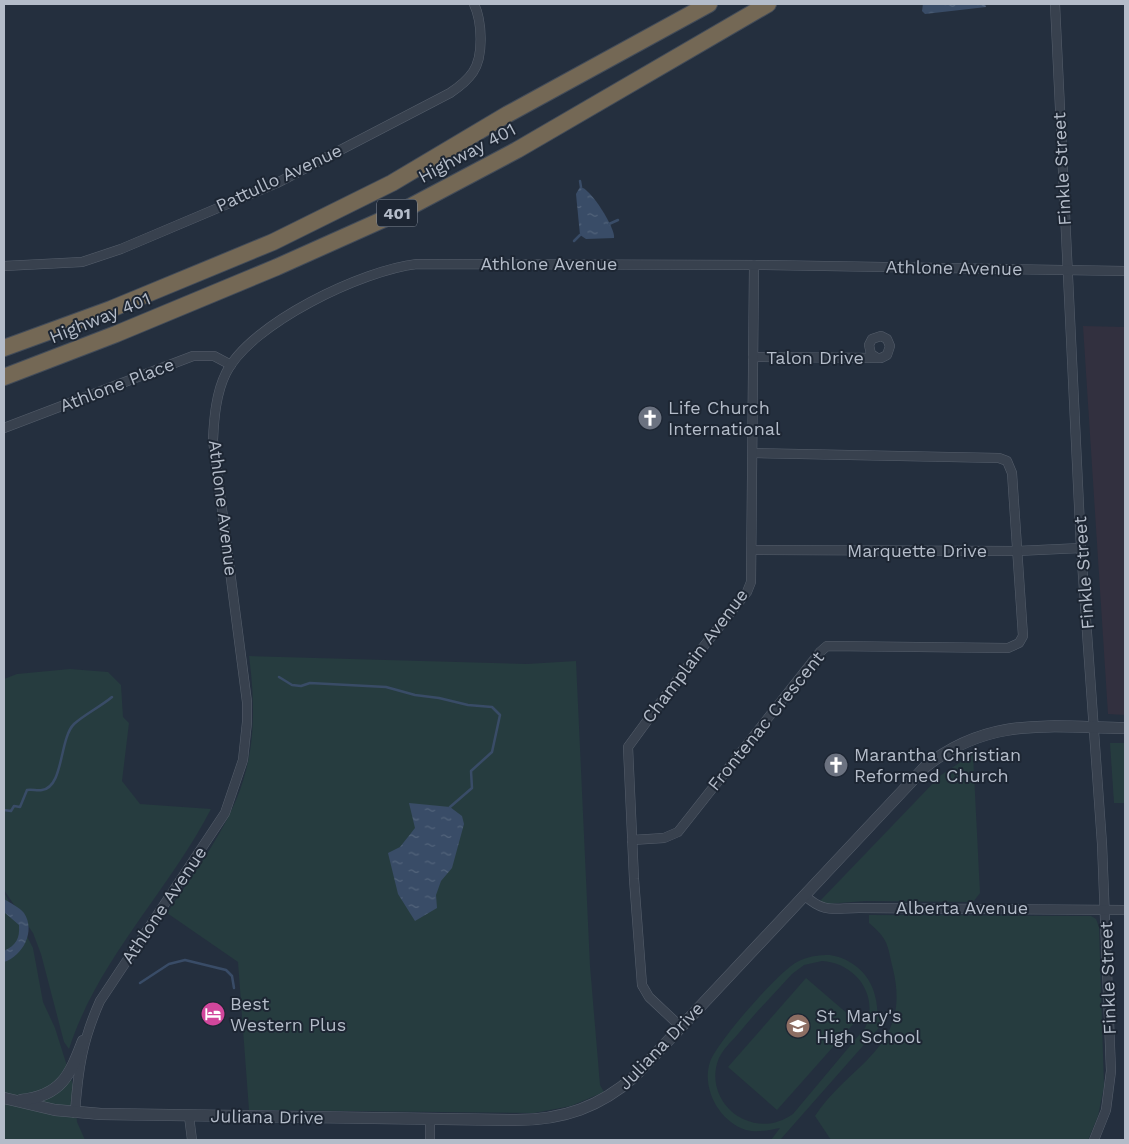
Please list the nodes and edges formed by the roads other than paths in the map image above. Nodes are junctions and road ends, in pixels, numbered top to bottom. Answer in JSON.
{"nodes":[{"id":1,"x":474,"y":4,"type":"edge"},
{"id":2,"x":709,"y":4,"type":"edge"},
{"id":3,"x":768,"y":4,"type":"edge"},
{"id":4,"x":1055,"y":4,"type":"edge"},
{"id":5,"x":754,"y":265,"type":"junction"},
{"id":6,"x":4,"y":266,"type":"edge"},
{"id":7,"x":1067,"y":270,"type":"junction"},
{"id":8,"x":1125,"y":271,"type":"edge"},
{"id":9,"x":111,"y":309,"type":"junction"},
{"id":10,"x":4,"y":339,"type":"edge"},
{"id":11,"x":4,"y":348,"type":"edge"},
{"id":12,"x":753,"y":358,"type":"junction"},
{"id":13,"x":877,"y":358,"type":"dead end"},
{"id":14,"x":231,"y":365,"type":"junction"},
{"id":15,"x":7,"y":376,"type":"edge"},
{"id":16,"x":4,"y":428,"type":"edge"},
{"id":17,"x":753,"y":453,"type":"junction"},
{"id":18,"x":1081,"y":548,"type":"junction"},
{"id":19,"x":752,"y":550,"type":"junction"},
{"id":20,"x":1017,"y":551,"type":"junction"},
{"id":21,"x":1094,"y":728,"type":"junction"},
{"id":22,"x":1125,"y":728,"type":"edge"},
{"id":23,"x":632,"y":840,"type":"junction"},
{"id":24,"x":804,"y":895,"type":"junction"},
{"id":25,"x":1105,"y":908,"type":"junction"},
{"id":26,"x":1125,"y":910,"type":"edge"},
{"id":27,"x":681,"y":1027,"type":"junction"},
{"id":28,"x":83,"y":1041,"type":"junction"},
{"id":29,"x":4,"y":1098,"type":"edge"},
{"id":30,"x":75,"y":1112,"type":"junction"},
{"id":31,"x":190,"y":1116,"type":"junction"},
{"id":32,"x":430,"y":1119,"type":"junction"},
{"id":33,"x":192,"y":1140,"type":"edge"},
{"id":34,"x":430,"y":1140,"type":"edge"},
{"id":35,"x":1094,"y":1140,"type":"edge"}],
"edges":[{"from":1,"to":6,"type":"street","name":"Pattullo Avenue"},
{"from":2,"to":9,"type":"highway","name":"Highway 401","number":"401"},
{"from":3,"to":15,"type":"highway","name":"Highway 401","number":"401"},
{"from":4,"to":7,"type":"street","name":"Finkle Street"},
{"from":5,"to":7,"type":"street","name":"Athlone Avenue"},
{"from":5,"to":12,"type":"street","name":"Champlain Avenue"},
{"from":5,"to":14,"type":"street","name":"Athlone Avenue"},
{"from":7,"to":8,"type":"street","name":"Athlone Avenue"},
{"from":7,"to":18,"type":"street","name":"Finkle Street"},
{"from":9,"to":10,"type":"highway"},
{"from":9,"to":11,"type":"highway","name":"Highway 401","number":"401"},
{"from":12,"to":13,"type":"street","name":"Talon Drive"},
{"from":12,"to":17,"type":"street","name":"Champlain Avenue"},
{"from":14,"to":16,"type":"street","name":"Athlone Place"},
{"from":14,"to":28,"type":"street","name":"Athlone Avenue"},
{"from":17,"to":19,"type":"street","name":"Champlain Avenue"},
{"from":17,"to":20,"type":"street","name":"Frontenac Crescent"},
{"from":18,"to":20,"type":"street","name":"Marquette Drive"},
{"from":18,"to":21,"type":"street","name":"Finkle Street"},
{"from":19,"to":20,"type":"street","name":"Marquette Drive"},
{"from":19,"to":23,"type":"street","name":"Champlain Avenue"},
{"from":20,"to":23,"type":"street","name":"Frontenac Crescent"},
{"from":21,"to":22,"type":"street","name":"Juliana Drive"},
{"from":21,"to":24,"type":"street","name":"Juliana Drive"},
{"from":21,"to":25,"type":"street","name":"Finkle Street"},
{"from":23,"to":27,"type":"street","name":"Champlain Avenue"},
{"from":24,"to":25,"type":"street","name":"Alberta Avenue"},
{"from":24,"to":27,"type":"street","name":"Juliana Drive"},
{"from":25,"to":26,"type":"street","name":"Alberta Avenue"},
{"from":25,"to":35,"type":"street","name":"Finkle Street"},
{"from":27,"to":32,"type":"street","name":"Juliana Drive"},
{"from":28,"to":29,"type":"street"},
{"from":28,"to":30,"type":"street","name":"Athlone Avenue"},
{"from":29,"to":30,"type":"street","name":"Juliana Drive"},
{"from":30,"to":31,"type":"street","name":"Juliana Drive"},
{"from":31,"to":32,"type":"street","name":"Juliana Drive"},
{"from":31,"to":33,"type":"street"},
{"from":32,"to":34,"type":"street"}]}
